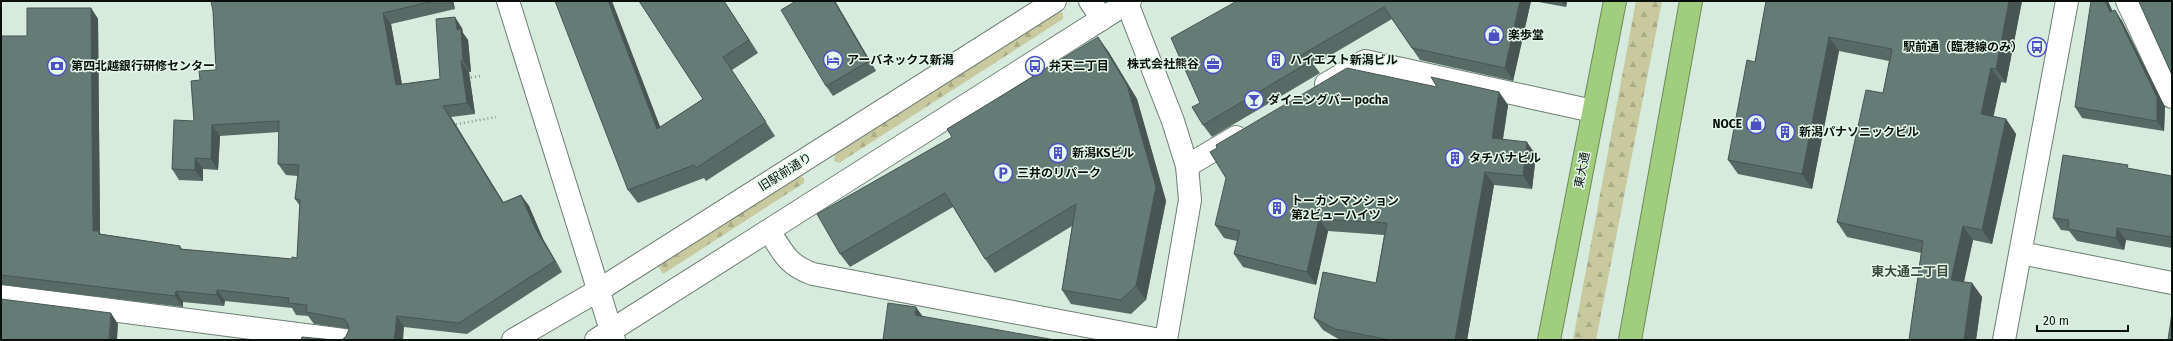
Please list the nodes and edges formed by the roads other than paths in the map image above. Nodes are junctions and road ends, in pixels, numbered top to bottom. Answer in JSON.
{"nodes":[{"id":1,"x":508,"y":1,"type":"edge"},
{"id":2,"x":1055,"y":1,"type":"edge"},
{"id":3,"x":1615,"y":1,"type":"edge"},
{"id":4,"x":1691,"y":1,"type":"edge"},
{"id":5,"x":2067,"y":1,"type":"edge"},
{"id":6,"x":2126,"y":1,"type":"edge"},
{"id":7,"x":1128,"y":2,"type":"edge"},
{"id":8,"x":1096,"y":10,"type":"edge"},
{"id":9,"x":1310,"y":93,"type":"edge"},
{"id":10,"x":2172,"y":97,"type":"edge"},
{"id":11,"x":1594,"y":111,"type":"junction"},
{"id":12,"x":1256,"y":126,"type":"edge"},
{"id":13,"x":1187,"y":166,"type":"junction"},
{"id":14,"x":769,"y":231,"type":"junction"},
{"id":15,"x":2022,"y":253,"type":"junction"},
{"id":16,"x":2172,"y":283,"type":"edge"},
{"id":17,"x":598,"y":290,"type":"junction"},
{"id":18,"x":1,"y":296,"type":"edge"},
{"id":19,"x":607,"y":337,"type":"edge"},
{"id":20,"x":344,"y":340,"type":"edge"},
{"id":21,"x":513,"y":340,"type":"edge"},
{"id":22,"x":1160,"y":340,"type":"edge"},
{"id":23,"x":1166,"y":340,"type":"edge"},
{"id":24,"x":1549,"y":340,"type":"edge"},
{"id":25,"x":1630,"y":340,"type":"edge"},
{"id":26,"x":2004,"y":340,"type":"edge"}],
"edges":[{"from":1,"to":17,"type":"street"},
{"from":2,"to":17,"type":"street","name":"旧駅前通り"},
{"from":3,"to":11,"type":"highway","name":"東大通"},
{"from":4,"to":25,"type":"highway"},
{"from":5,"to":15,"type":"street"},
{"from":6,"to":10,"type":"street"},
{"from":7,"to":8,"type":"street"},
{"from":7,"to":13,"type":"street"},
{"from":8,"to":14,"type":"street"},
{"from":9,"to":11,"type":"street"},
{"from":11,"to":24,"type":"highway","name":"東大通"},
{"from":12,"to":13,"type":"street"},
{"from":13,"to":23,"type":"street"},
{"from":14,"to":19,"type":"street"},
{"from":14,"to":22,"type":"street"},
{"from":15,"to":16,"type":"street"},
{"from":15,"to":26,"type":"street"},
{"from":17,"to":19,"type":"street"},
{"from":17,"to":21,"type":"street","name":"旧駅前通り"},
{"from":18,"to":20,"type":"street"}]}
